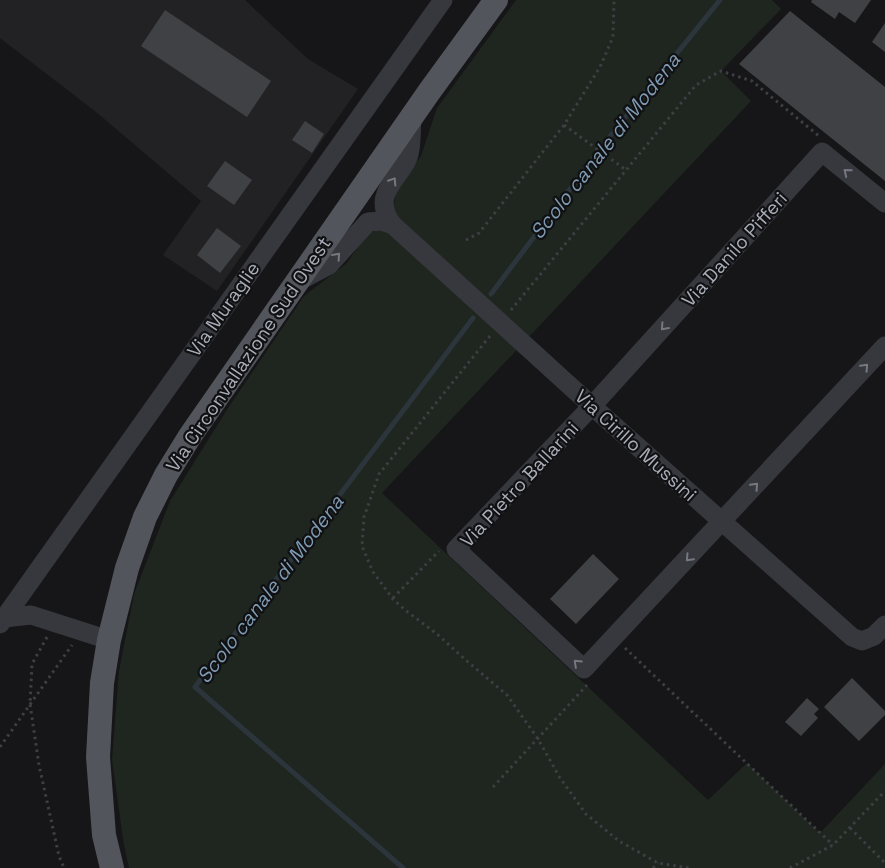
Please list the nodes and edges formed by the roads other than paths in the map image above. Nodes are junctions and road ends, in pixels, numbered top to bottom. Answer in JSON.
{"nodes":[{"id":1,"x":443,"y":0,"type":"edge"},
{"id":2,"x":496,"y":0,"type":"edge"},
{"id":3,"x":412,"y":117,"type":"junction"},
{"id":4,"x":885,"y":203,"type":"edge"},
{"id":5,"x":393,"y":225,"type":"junction"},
{"id":6,"x":297,"y":282,"type":"junction"},
{"id":7,"x":885,"y":346,"type":"edge"},
{"id":8,"x":592,"y":406,"type":"junction"},
{"id":9,"x":722,"y":522,"type":"junction"},
{"id":10,"x":2,"y":621,"type":"edge"},
{"id":11,"x":885,"y":625,"type":"edge"},
{"id":12,"x":109,"y":640,"type":"junction"},
{"id":13,"x":112,"y":868,"type":"edge"}],
"edges":[{"from":1,"to":10,"type":"street","name":"Via Muraglie"},
{"from":2,"to":3,"type":"main road","name":"Via Circonvallazione Sud Ovest"},
{"from":5,"to":3,"type":"street","one_way":true},
{"from":3,"to":6,"type":"main road","name":"Via Circonvallazione Sud Ovest"},
{"from":4,"to":8,"type":"street","name":"Via Danilo Pifferi","one_way":true},
{"from":6,"to":5,"type":"street","one_way":true},
{"from":5,"to":8,"type":"street","name":"Via Cirillo Mussini"},
{"from":6,"to":12,"type":"main road","name":"Via Circonvallazione Sud Ovest"},
{"from":9,"to":7,"type":"street","one_way":true},
{"from":8,"to":9,"type":"street","name":"Via Cirillo Mussini"},
{"from":9,"to":8,"type":"street","name":"Via Pietro Ballarini","one_way":true},
{"from":9,"to":11,"type":"street","name":"Via Cirillo Mussini"},
{"from":10,"to":12,"type":"street","name":"Via Muraglie"},
{"from":12,"to":13,"type":"main road","name":"Via Circonvallazione Sud Ovest"}]}
